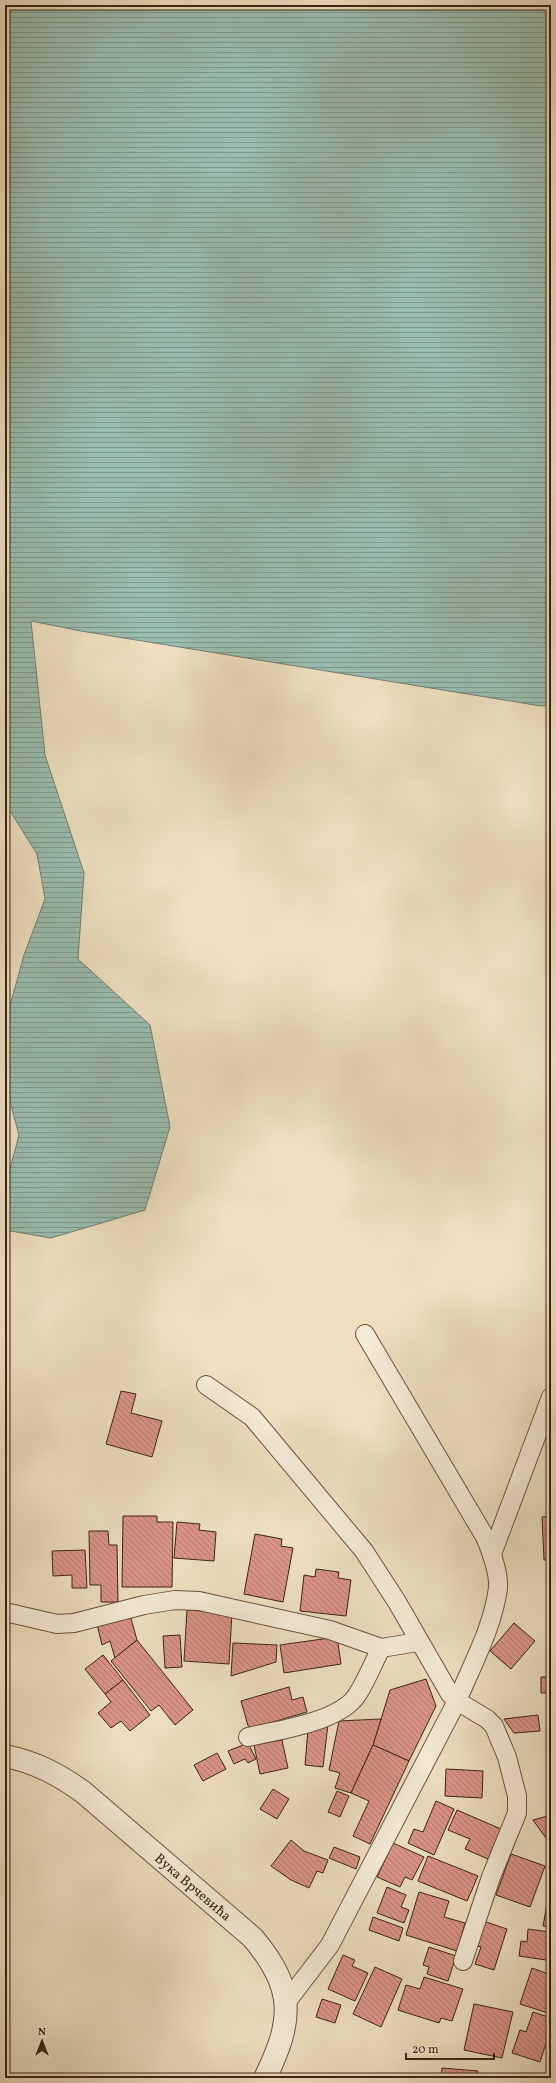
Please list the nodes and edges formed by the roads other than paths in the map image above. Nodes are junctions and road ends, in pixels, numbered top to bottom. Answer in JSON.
{"nodes":[{"id":1,"x":365,"y":1334,"type":"dead end"},
{"id":2,"x":206,"y":1385,"type":"dead end"},
{"id":3,"x":551,"y":1397,"type":"edge"},
{"id":4,"x":492,"y":1554,"type":"junction"},
{"id":5,"x":5,"y":1612,"type":"edge"},
{"id":6,"x":418,"y":1642,"type":"junction"},
{"id":7,"x":381,"y":1648,"type":"junction"},
{"id":8,"x":457,"y":1701,"type":"junction"},
{"id":9,"x":248,"y":1737,"type":"dead end"},
{"id":10,"x":5,"y":1756,"type":"edge"},
{"id":11,"x":463,"y":1961,"type":"dead end"},
{"id":12,"x":285,"y":2004,"type":"junction"},
{"id":13,"x":265,"y":2078,"type":"edge"}],
"edges":[{"from":1,"to":4,"type":"lane"},
{"from":2,"to":6,"type":"lane"},
{"from":3,"to":4,"type":"lane"},
{"from":4,"to":8,"type":"lane"},
{"from":5,"to":7,"type":"lane"},
{"from":6,"to":7,"type":"lane"},
{"from":6,"to":8,"type":"lane"},
{"from":7,"to":9,"type":"lane"},
{"from":8,"to":11,"type":"lane"},
{"from":8,"to":12,"type":"lane"},
{"from":10,"to":12,"type":"street","name":"Вука Врчевића"},
{"from":12,"to":13,"type":"street","name":"Вука Врчевића"}]}
